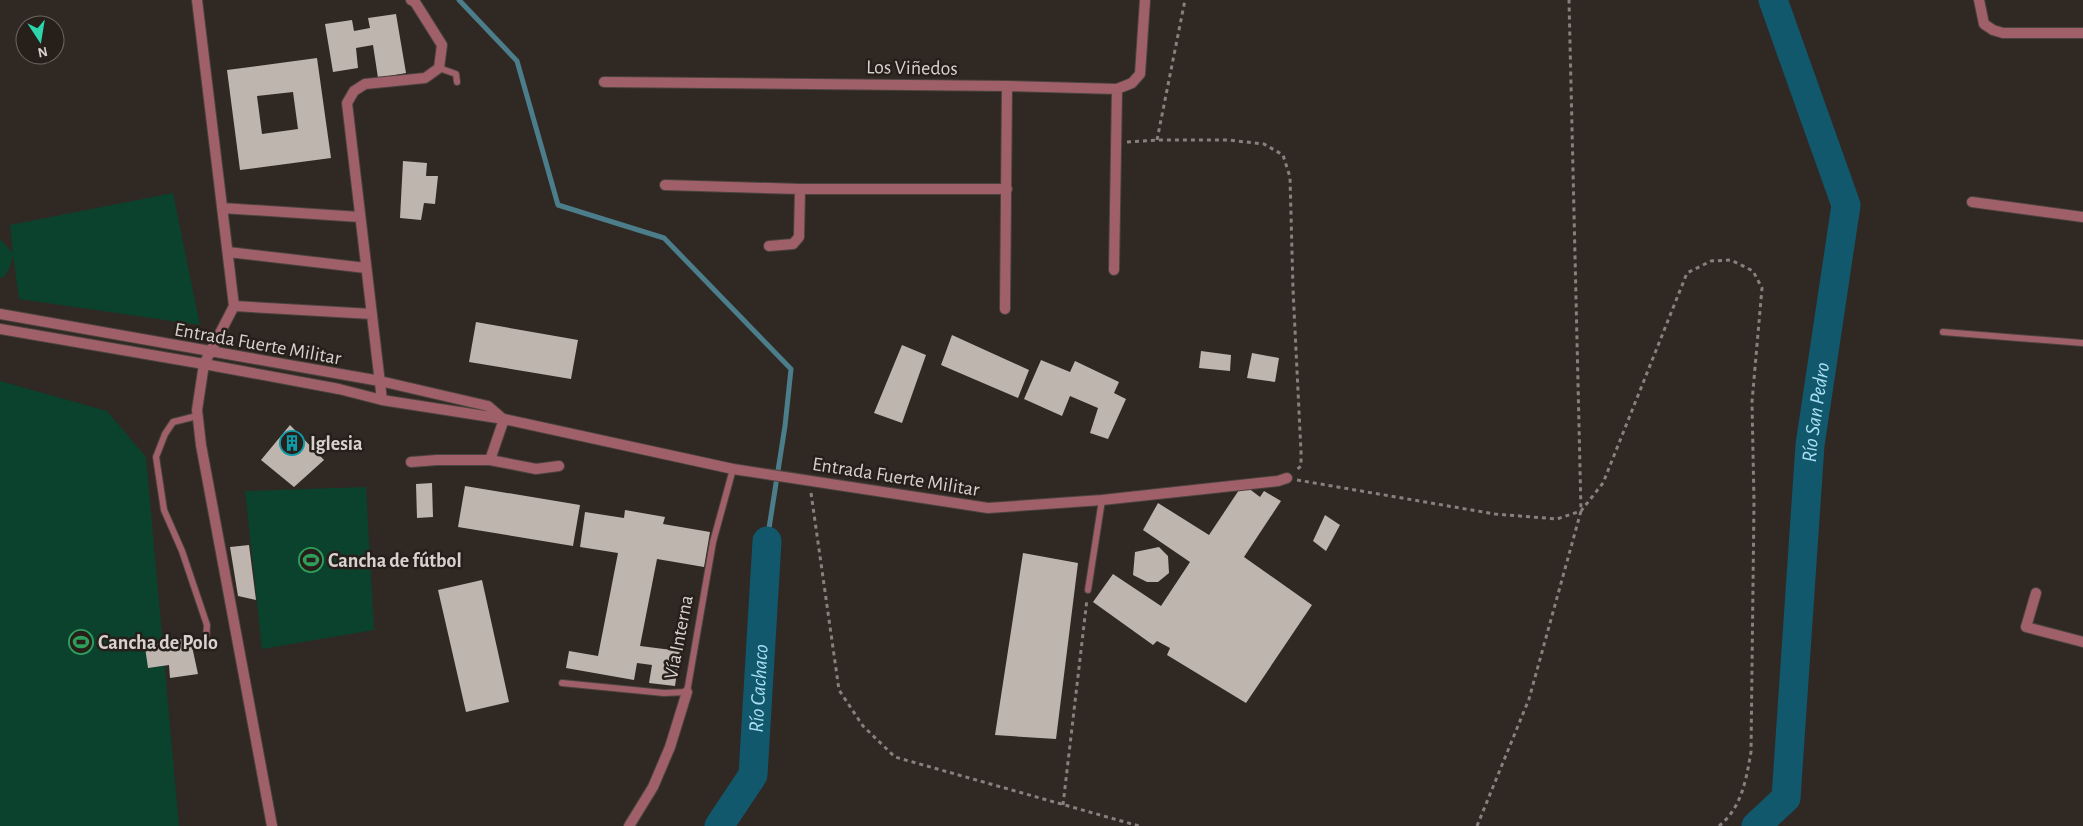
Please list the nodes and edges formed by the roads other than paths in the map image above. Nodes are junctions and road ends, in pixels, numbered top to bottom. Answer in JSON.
{"nodes":[{"id":1,"x":197,"y":0,"type":"edge"},
{"id":2,"x":1145,"y":0,"type":"edge"},
{"id":3,"x":1979,"y":0,"type":"edge"},
{"id":4,"x":414,"y":1,"type":"edge"},
{"id":5,"x":2083,"y":33,"type":"edge"},
{"id":6,"x":439,"y":68,"type":"junction"},
{"id":7,"x":458,"y":82,"type":"dead end"},
{"id":8,"x":604,"y":82,"type":"dead end"},
{"id":9,"x":1007,"y":86,"type":"junction"},
{"id":10,"x":1117,"y":89,"type":"junction"},
{"id":11,"x":665,"y":185,"type":"dead end"},
{"id":12,"x":800,"y":189,"type":"junction"},
{"id":13,"x":1007,"y":189,"type":"junction"},
{"id":14,"x":1972,"y":202,"type":"dead end"},
{"id":15,"x":222,"y":208,"type":"junction"},
{"id":16,"x":360,"y":217,"type":"junction"},
{"id":17,"x":2083,"y":217,"type":"edge"},
{"id":18,"x":769,"y":246,"type":"dead end"},
{"id":19,"x":228,"y":252,"type":"junction"},
{"id":20,"x":366,"y":268,"type":"junction"},
{"id":21,"x":1114,"y":270,"type":"dead end"},
{"id":22,"x":234,"y":306,"type":"junction"},
{"id":23,"x":1005,"y":309,"type":"dead end"},
{"id":24,"x":0,"y":314,"type":"edge"},
{"id":25,"x":372,"y":314,"type":"junction"},
{"id":26,"x":0,"y":329,"type":"edge"},
{"id":27,"x":1943,"y":332,"type":"dead end"},
{"id":28,"x":2083,"y":343,"type":"edge"},
{"id":29,"x":210,"y":353,"type":"junction"},
{"id":30,"x":204,"y":364,"type":"junction"},
{"id":31,"x":380,"y":381,"type":"junction"},
{"id":32,"x":382,"y":400,"type":"junction"},
{"id":33,"x":197,"y":416,"type":"junction"},
{"id":34,"x":504,"y":420,"type":"junction"},
{"id":35,"x":490,"y":460,"type":"junction"},
{"id":36,"x":411,"y":462,"type":"dead end"},
{"id":37,"x":559,"y":466,"type":"dead end"},
{"id":38,"x":735,"y":469,"type":"junction"},
{"id":39,"x":1287,"y":478,"type":"road end"},
{"id":40,"x":1102,"y":500,"type":"junction"},
{"id":41,"x":1088,"y":590,"type":"road end"},
{"id":42,"x":2036,"y":593,"type":"dead end"},
{"id":43,"x":206,"y":640,"type":"dead end"},
{"id":44,"x":2083,"y":642,"type":"edge"},
{"id":45,"x":562,"y":683,"type":"dead end"},
{"id":46,"x":687,"y":692,"type":"junction"},
{"id":47,"x":272,"y":826,"type":"edge"},
{"id":48,"x":629,"y":826,"type":"edge"}],
"edges":[{"from":1,"to":15,"type":"street"},
{"from":2,"to":10,"type":"street"},
{"from":3,"to":5,"type":"street"},
{"from":4,"to":6,"type":"street"},
{"from":6,"to":7,"type":"lane"},
{"from":6,"to":16,"type":"street"},
{"from":8,"to":9,"type":"street","name":"Los Viñedos"},
{"from":9,"to":10,"type":"street","name":"Los Viñedos"},
{"from":9,"to":13,"type":"street"},
{"from":10,"to":21,"type":"street"},
{"from":11,"to":12,"type":"street"},
{"from":12,"to":13,"type":"street"},
{"from":12,"to":18,"type":"street"},
{"from":13,"to":23,"type":"street"},
{"from":14,"to":17,"type":"street"},
{"from":15,"to":16,"type":"street"},
{"from":15,"to":19,"type":"street"},
{"from":16,"to":20,"type":"street"},
{"from":19,"to":20,"type":"street"},
{"from":19,"to":22,"type":"street"},
{"from":20,"to":25,"type":"street"},
{"from":22,"to":25,"type":"street"},
{"from":22,"to":29,"type":"street"},
{"from":24,"to":29,"type":"street","name":"Entrada Fuerte Militar"},
{"from":25,"to":31,"type":"street"},
{"from":26,"to":30,"type":"street","name":"Entrada Fuerte Militar"},
{"from":27,"to":28,"type":"lane"},
{"from":29,"to":30,"type":"street"},
{"from":29,"to":31,"type":"street","name":"Entrada Fuerte Militar"},
{"from":30,"to":32,"type":"street","name":"Entrada Fuerte Militar"},
{"from":30,"to":33,"type":"street"},
{"from":31,"to":32,"type":"street"},
{"from":31,"to":34,"type":"street","name":"Entrada Fuerte Militar"},
{"from":32,"to":34,"type":"street","name":"Entrada Fuerte Militar"},
{"from":33,"to":43,"type":"lane"},
{"from":33,"to":47,"type":"street"},
{"from":34,"to":35,"type":"street"},
{"from":34,"to":38,"type":"street","name":"Entrada Fuerte Militar"},
{"from":35,"to":36,"type":"street"},
{"from":35,"to":37,"type":"street"},
{"from":38,"to":40,"type":"street","name":"Entrada Fuerte Militar"},
{"from":38,"to":46,"type":"lane","name":"Vía Interna"},
{"from":39,"to":40,"type":"street","name":"Entrada Fuerte Militar"},
{"from":40,"to":41,"type":"lane"},
{"from":42,"to":44,"type":"street"},
{"from":45,"to":46,"type":"lane","name":"Vía Interna"},
{"from":46,"to":48,"type":"street"}]}
